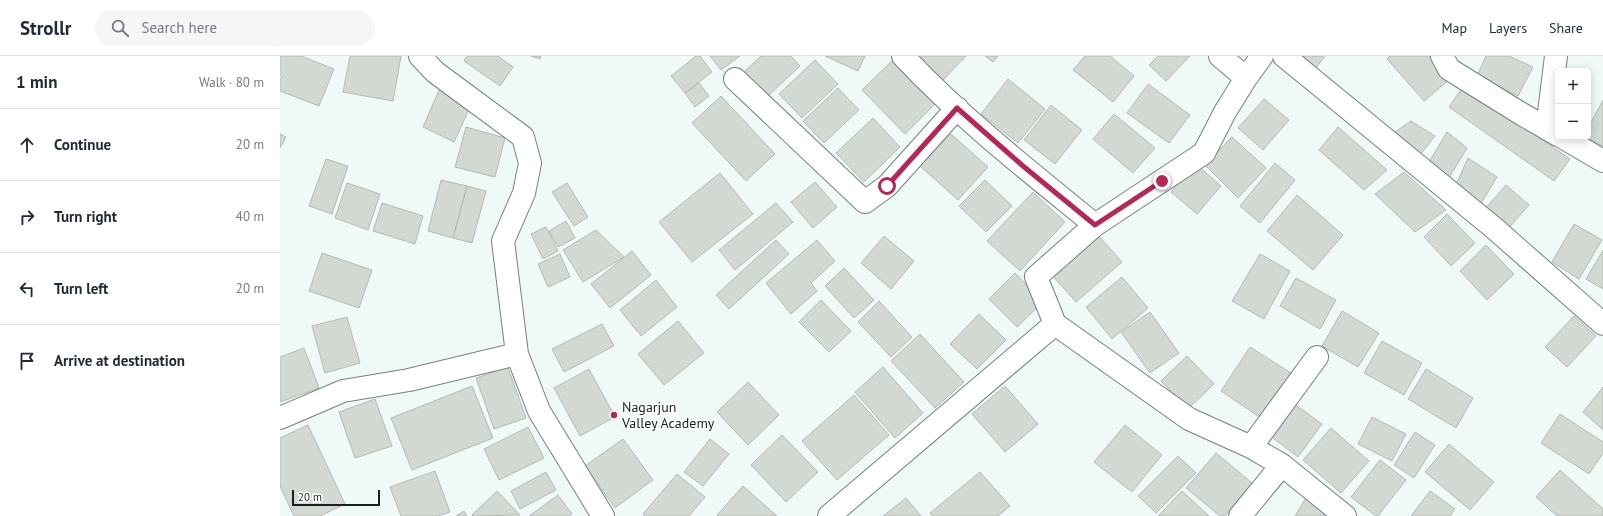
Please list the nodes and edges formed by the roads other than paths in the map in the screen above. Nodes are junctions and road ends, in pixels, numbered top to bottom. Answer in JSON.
{"nodes":[{"id":1,"x":420,"y":56,"type":"edge"},
{"id":2,"x":903,"y":56,"type":"edge"},
{"id":3,"x":1220,"y":56,"type":"edge"},
{"id":4,"x":1262,"y":56,"type":"edge"},
{"id":5,"x":1284,"y":56,"type":"edge"},
{"id":6,"x":1442,"y":56,"type":"edge"},
{"id":7,"x":1556,"y":56,"type":"edge"},
{"id":8,"x":1246,"y":78,"type":"junction"},
{"id":9,"x":735,"y":79,"type":"dead end"},
{"id":10,"x":1556,"y":104,"type":"edge"},
{"id":11,"x":957,"y":108,"type":"junction"},
{"id":12,"x":1555,"y":132,"type":"edge"},
{"id":13,"x":1568,"y":140,"type":"edge"},
{"id":14,"x":1603,"y":161,"type":"edge"},
{"id":15,"x":1095,"y":225,"type":"junction"},
{"id":16,"x":1055,"y":324,"type":"junction"},
{"id":17,"x":1603,"y":324,"type":"edge"},
{"id":18,"x":517,"y":354,"type":"junction"},
{"id":19,"x":1317,"y":357,"type":"dead end"},
{"id":20,"x":280,"y":418,"type":"edge"},
{"id":21,"x":1251,"y":447,"type":"junction"},
{"id":22,"x":1282,"y":465,"type":"junction"},
{"id":23,"x":603,"y":516,"type":"edge"},
{"id":24,"x":829,"y":516,"type":"edge"},
{"id":25,"x":1240,"y":516,"type":"edge"},
{"id":26,"x":1345,"y":516,"type":"edge"}],
"edges":[{"from":1,"to":18,"type":"street"},
{"from":2,"to":11,"type":"street"},
{"from":3,"to":8,"type":"street"},
{"from":4,"to":8,"type":"street"},
{"from":5,"to":17,"type":"street"},
{"from":6,"to":12,"type":"street"},
{"from":7,"to":10,"type":"street"},
{"from":8,"to":15,"type":"street"},
{"from":9,"to":11,"type":"street"},
{"from":11,"to":15,"type":"street"},
{"from":13,"to":14,"type":"street"},
{"from":15,"to":16,"type":"street"},
{"from":16,"to":21,"type":"street"},
{"from":16,"to":24,"type":"street"},
{"from":18,"to":20,"type":"street"},
{"from":18,"to":23,"type":"street"},
{"from":19,"to":21,"type":"street"},
{"from":21,"to":22,"type":"street"},
{"from":22,"to":25,"type":"street"},
{"from":22,"to":26,"type":"street"}]}
